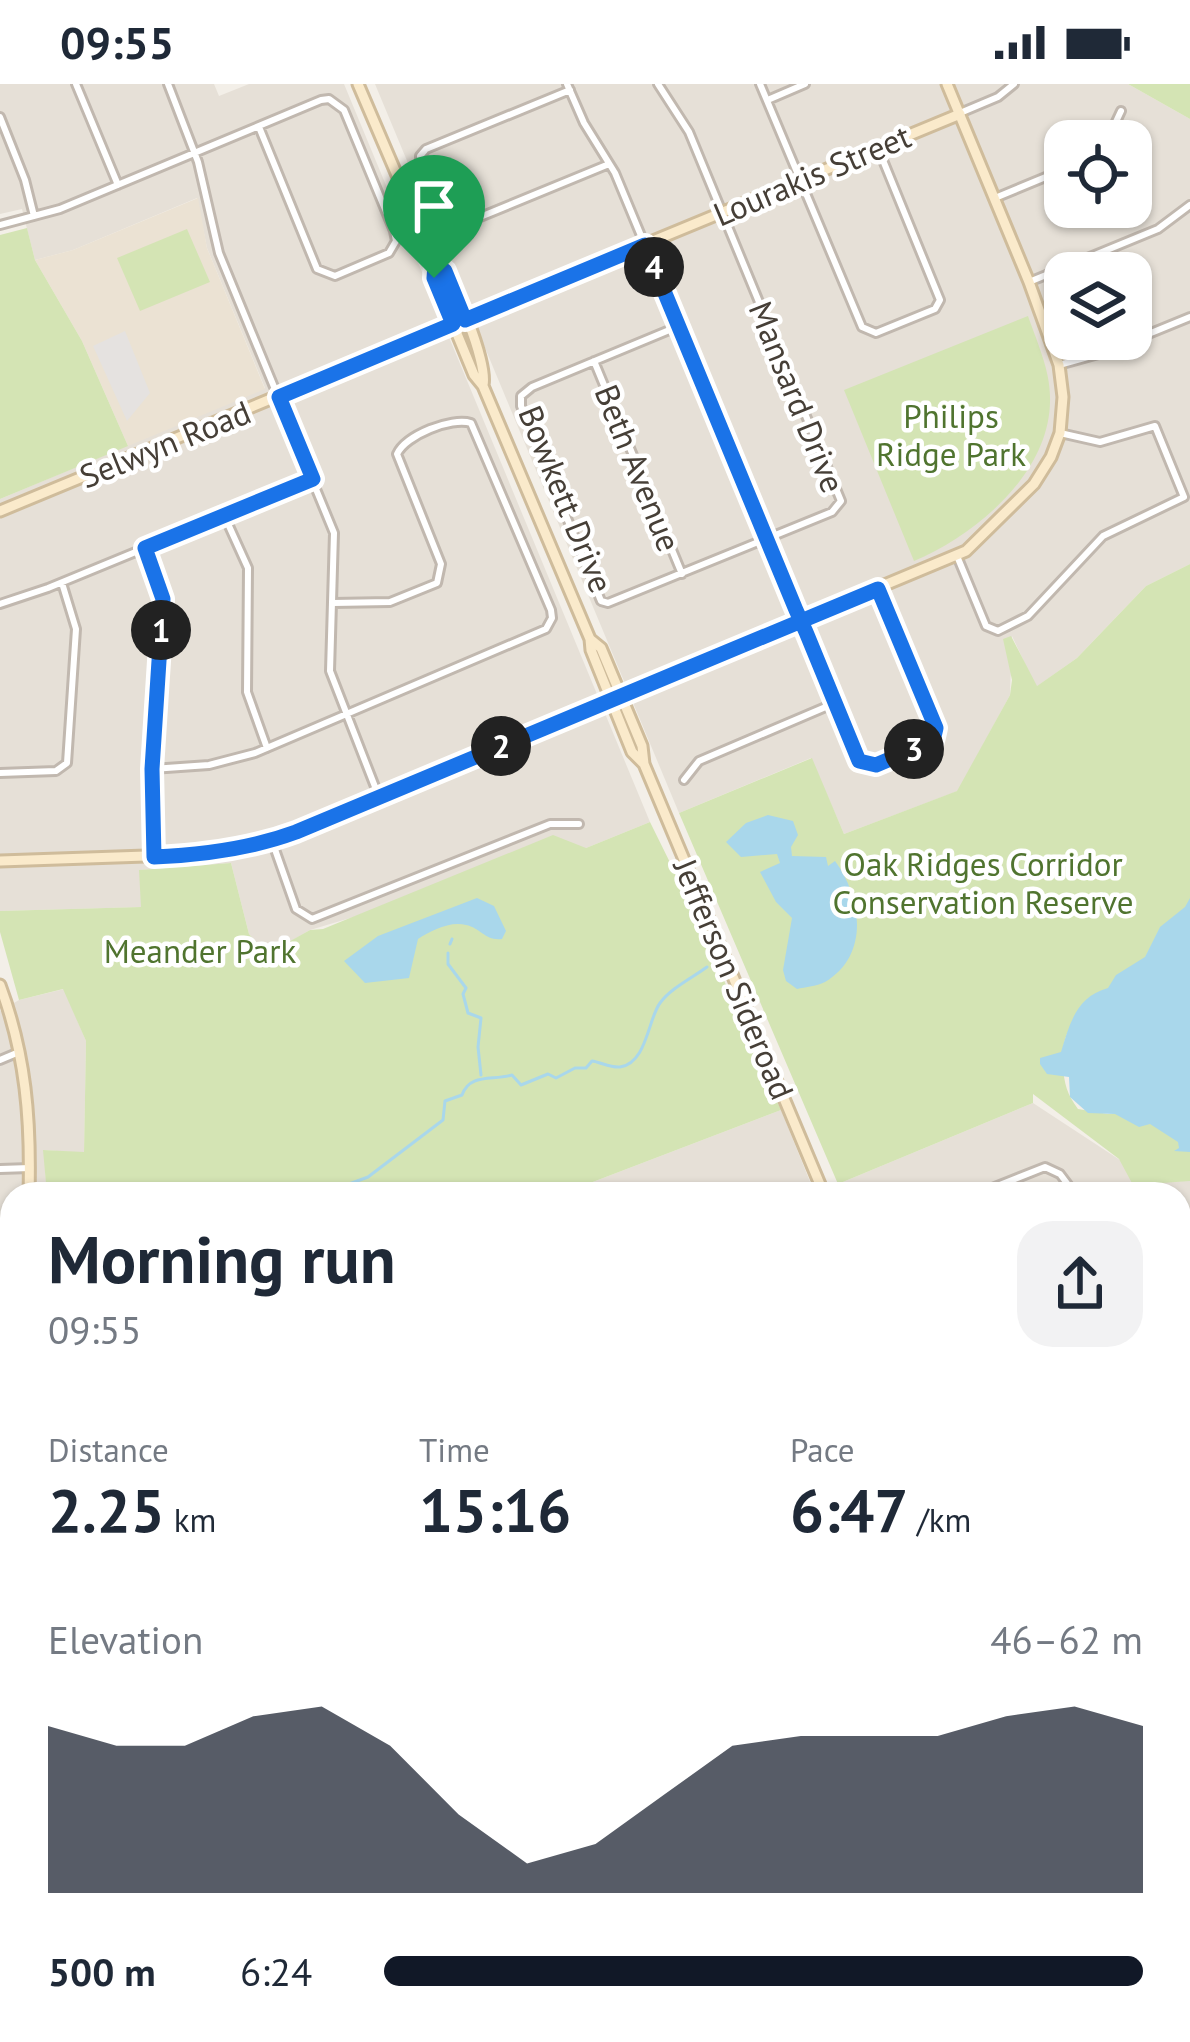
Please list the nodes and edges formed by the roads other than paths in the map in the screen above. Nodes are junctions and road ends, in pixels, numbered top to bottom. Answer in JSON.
{"nodes":[{"id":1,"x":76,"y":84,"type":"edge"},
{"id":2,"x":168,"y":84,"type":"edge"},
{"id":3,"x":358,"y":84,"type":"edge"},
{"id":4,"x":658,"y":84,"type":"edge"},
{"id":5,"x":760,"y":84,"type":"edge"},
{"id":6,"x":805,"y":84,"type":"edge"},
{"id":7,"x":947,"y":84,"type":"edge"},
{"id":8,"x":1015,"y":84,"type":"edge"},
{"id":9,"x":568,"y":87,"type":"edge"},
{"id":10,"x":768,"y":99,"type":"junction"},
{"id":11,"x":1121,"y":111,"type":"dead end"},
{"id":12,"x":960,"y":114,"type":"junction"},
{"id":13,"x":0,"y":117,"type":"edge"},
{"id":14,"x":1117,"y":120,"type":"edge"},
{"id":15,"x":259,"y":127,"type":"junction"},
{"id":16,"x":878,"y":148,"type":"junction"},
{"id":17,"x":195,"y":152,"type":"junction"},
{"id":18,"x":609,"y":164,"type":"junction"},
{"id":19,"x":1044,"y":178,"type":"edge"},
{"id":20,"x":801,"y":179,"type":"junction"},
{"id":21,"x":118,"y":185,"type":"junction"},
{"id":22,"x":995,"y":199,"type":"junction"},
{"id":23,"x":1190,"y":205,"type":"edge"},
{"id":24,"x":722,"y":213,"type":"junction"},
{"id":25,"x":34,"y":216,"type":"junction"},
{"id":26,"x":0,"y":225,"type":"edge"},
{"id":27,"x":645,"y":245,"type":"junction"},
{"id":28,"x":435,"y":264,"type":"junction"},
{"id":29,"x":1029,"y":282,"type":"junction"},
{"id":30,"x":1190,"y":317,"type":"edge"},
{"id":31,"x":465,"y":320,"type":"junction"},
{"id":32,"x":453,"y":324,"type":"junction"},
{"id":33,"x":679,"y":326,"type":"junction"},
{"id":34,"x":594,"y":361,"type":"junction"},
{"id":35,"x":1059,"y":365,"type":"junction"},
{"id":36,"x":483,"y":386,"type":"junction"},
{"id":37,"x":279,"y":397,"type":"junction"},
{"id":38,"x":1060,"y":434,"type":"junction"},
{"id":39,"x":313,"y":479,"type":"junction"},
{"id":40,"x":3,"y":511,"type":"edge"},
{"id":41,"x":224,"y":515,"type":"junction"},
{"id":42,"x":767,"y":539,"type":"junction"},
{"id":43,"x":145,"y":548,"type":"junction"},
{"id":44,"x":957,"y":556,"type":"junction"},
{"id":45,"x":682,"y":575,"type":"junction"},
{"id":46,"x":62,"y":583,"type":"junction"},
{"id":47,"x":878,"y":589,"type":"junction"},
{"id":48,"x":333,"y":603,"type":"junction"},
{"id":49,"x":0,"y":604,"type":"edge"},
{"id":50,"x":801,"y":621,"type":"junction"},
{"id":51,"x":616,"y":698,"type":"junction"},
{"id":52,"x":835,"y":703,"type":"junction"},
{"id":53,"x":346,"y":716,"type":"junction"},
{"id":54,"x":267,"y":748,"type":"junction"},
{"id":55,"x":152,"y":769,"type":"junction"},
{"id":56,"x":0,"y":773,"type":"edge"},
{"id":57,"x":683,"y":780,"type":"dead end"},
{"id":58,"x":379,"y":797,"type":"junction"},
{"id":59,"x":579,"y":824,"type":"dead end"},
{"id":60,"x":272,"y":841,"type":"junction"},
{"id":61,"x":154,"y":857,"type":"junction"},
{"id":62,"x":0,"y":861,"type":"edge"},
{"id":63,"x":0,"y":985,"type":"edge"},
{"id":64,"x":22,"y":1051,"type":"junction"},
{"id":65,"x":0,"y":1060,"type":"edge"},
{"id":66,"x":30,"y":1168,"type":"junction"},
{"id":67,"x":0,"y":1169,"type":"edge"},
{"id":68,"x":29,"y":1182,"type":"edge"},
{"id":69,"x":819,"y":1182,"type":"edge"},
{"id":70,"x":1007,"y":1182,"type":"edge"},
{"id":71,"x":1066,"y":1182,"type":"edge"}],
"edges":[{"from":1,"to":21,"type":"street"},
{"from":2,"to":17,"type":"street"},
{"from":3,"to":28,"type":"street","name":"Jefferson Sideroad"},
{"from":4,"to":24,"type":"street"},
{"from":5,"to":10,"type":"street"},
{"from":6,"to":10,"type":"street"},
{"from":7,"to":12,"type":"street"},
{"from":8,"to":12,"type":"street"},
{"from":9,"to":18,"type":"street"},
{"from":9,"to":18,"type":"street"},
{"from":10,"to":20,"type":"street"},
{"from":11,"to":14,"type":"street"},
{"from":12,"to":16,"type":"street","name":"Lourakis Street"},
{"from":12,"to":22,"type":"street"},
{"from":13,"to":25,"type":"street"},
{"from":15,"to":15,"type":"street"},
{"from":15,"to":17,"type":"street"},
{"from":16,"to":20,"type":"street","name":"Lourakis Street"},
{"from":16,"to":20,"type":"street"},
{"from":17,"to":21,"type":"street"},
{"from":17,"to":37,"type":"street"},
{"from":18,"to":27,"type":"street"},
{"from":19,"to":22,"type":"street"},
{"from":20,"to":24,"type":"street","name":"Lourakis Street"},
{"from":21,"to":25,"type":"street"},
{"from":22,"to":29,"type":"street"},
{"from":23,"to":29,"type":"street"},
{"from":24,"to":27,"type":"street","name":"Lourakis Street"},
{"from":24,"to":42,"type":"street","name":"Mansard Drive"},
{"from":25,"to":26,"type":"street"},
{"from":27,"to":31,"type":"street","name":"Lourakis Street"},
{"from":27,"to":33,"type":"street"},
{"from":28,"to":31,"type":"street","name":"Jefferson Sideroad"},
{"from":28,"to":32,"type":"street","name":"Jefferson Sideroad"},
{"from":29,"to":35,"type":"street"},
{"from":30,"to":35,"type":"street"},
{"from":31,"to":32,"type":"street","name":"Selwyn Road"},
{"from":31,"to":36,"type":"street","name":"Jefferson Sideroad"},
{"from":32,"to":36,"type":"street","name":"Jefferson Sideroad"},
{"from":32,"to":37,"type":"street","name":"Selwyn Road"},
{"from":33,"to":34,"type":"street","name":"Bowkett Drive"},
{"from":33,"to":42,"type":"street"},
{"from":34,"to":45,"type":"street","name":"Beth Avenue"},
{"from":34,"to":45,"type":"street","name":"Bowkett Drive"},
{"from":35,"to":38,"type":"street"},
{"from":36,"to":51,"type":"street","name":"Jefferson Sideroad"},
{"from":37,"to":39,"type":"street"},
{"from":37,"to":40,"type":"street","name":"Selwyn Road"},
{"from":38,"to":44,"type":"street"},
{"from":38,"to":44,"type":"street"},
{"from":39,"to":41,"type":"street"},
{"from":39,"to":48,"type":"street"},
{"from":41,"to":43,"type":"street"},
{"from":41,"to":54,"type":"street"},
{"from":42,"to":45,"type":"street","name":"Bowkett Drive"},
{"from":42,"to":50,"type":"street"},
{"from":43,"to":46,"type":"street"},
{"from":43,"to":55,"type":"street"},
{"from":44,"to":47,"type":"street"},
{"from":46,"to":49,"type":"street"},
{"from":46,"to":56,"type":"street"},
{"from":47,"to":50,"type":"street"},
{"from":47,"to":52,"type":"street"},
{"from":48,"to":53,"type":"street"},
{"from":48,"to":53,"type":"street"},
{"from":50,"to":51,"type":"street"},
{"from":50,"to":52,"type":"street"},
{"from":51,"to":58,"type":"street"},
{"from":51,"to":69,"type":"street","name":"Jefferson Sideroad"},
{"from":52,"to":57,"type":"street"},
{"from":53,"to":54,"type":"street"},
{"from":53,"to":58,"type":"street"},
{"from":54,"to":55,"type":"street"},
{"from":55,"to":61,"type":"street"},
{"from":58,"to":60,"type":"street"},
{"from":59,"to":60,"type":"street"},
{"from":60,"to":61,"type":"street"},
{"from":61,"to":62,"type":"street"},
{"from":63,"to":64,"type":"street"},
{"from":64,"to":65,"type":"street"},
{"from":64,"to":66,"type":"street"},
{"from":66,"to":67,"type":"street"},
{"from":66,"to":68,"type":"street"},
{"from":70,"to":71,"type":"street"}]}
